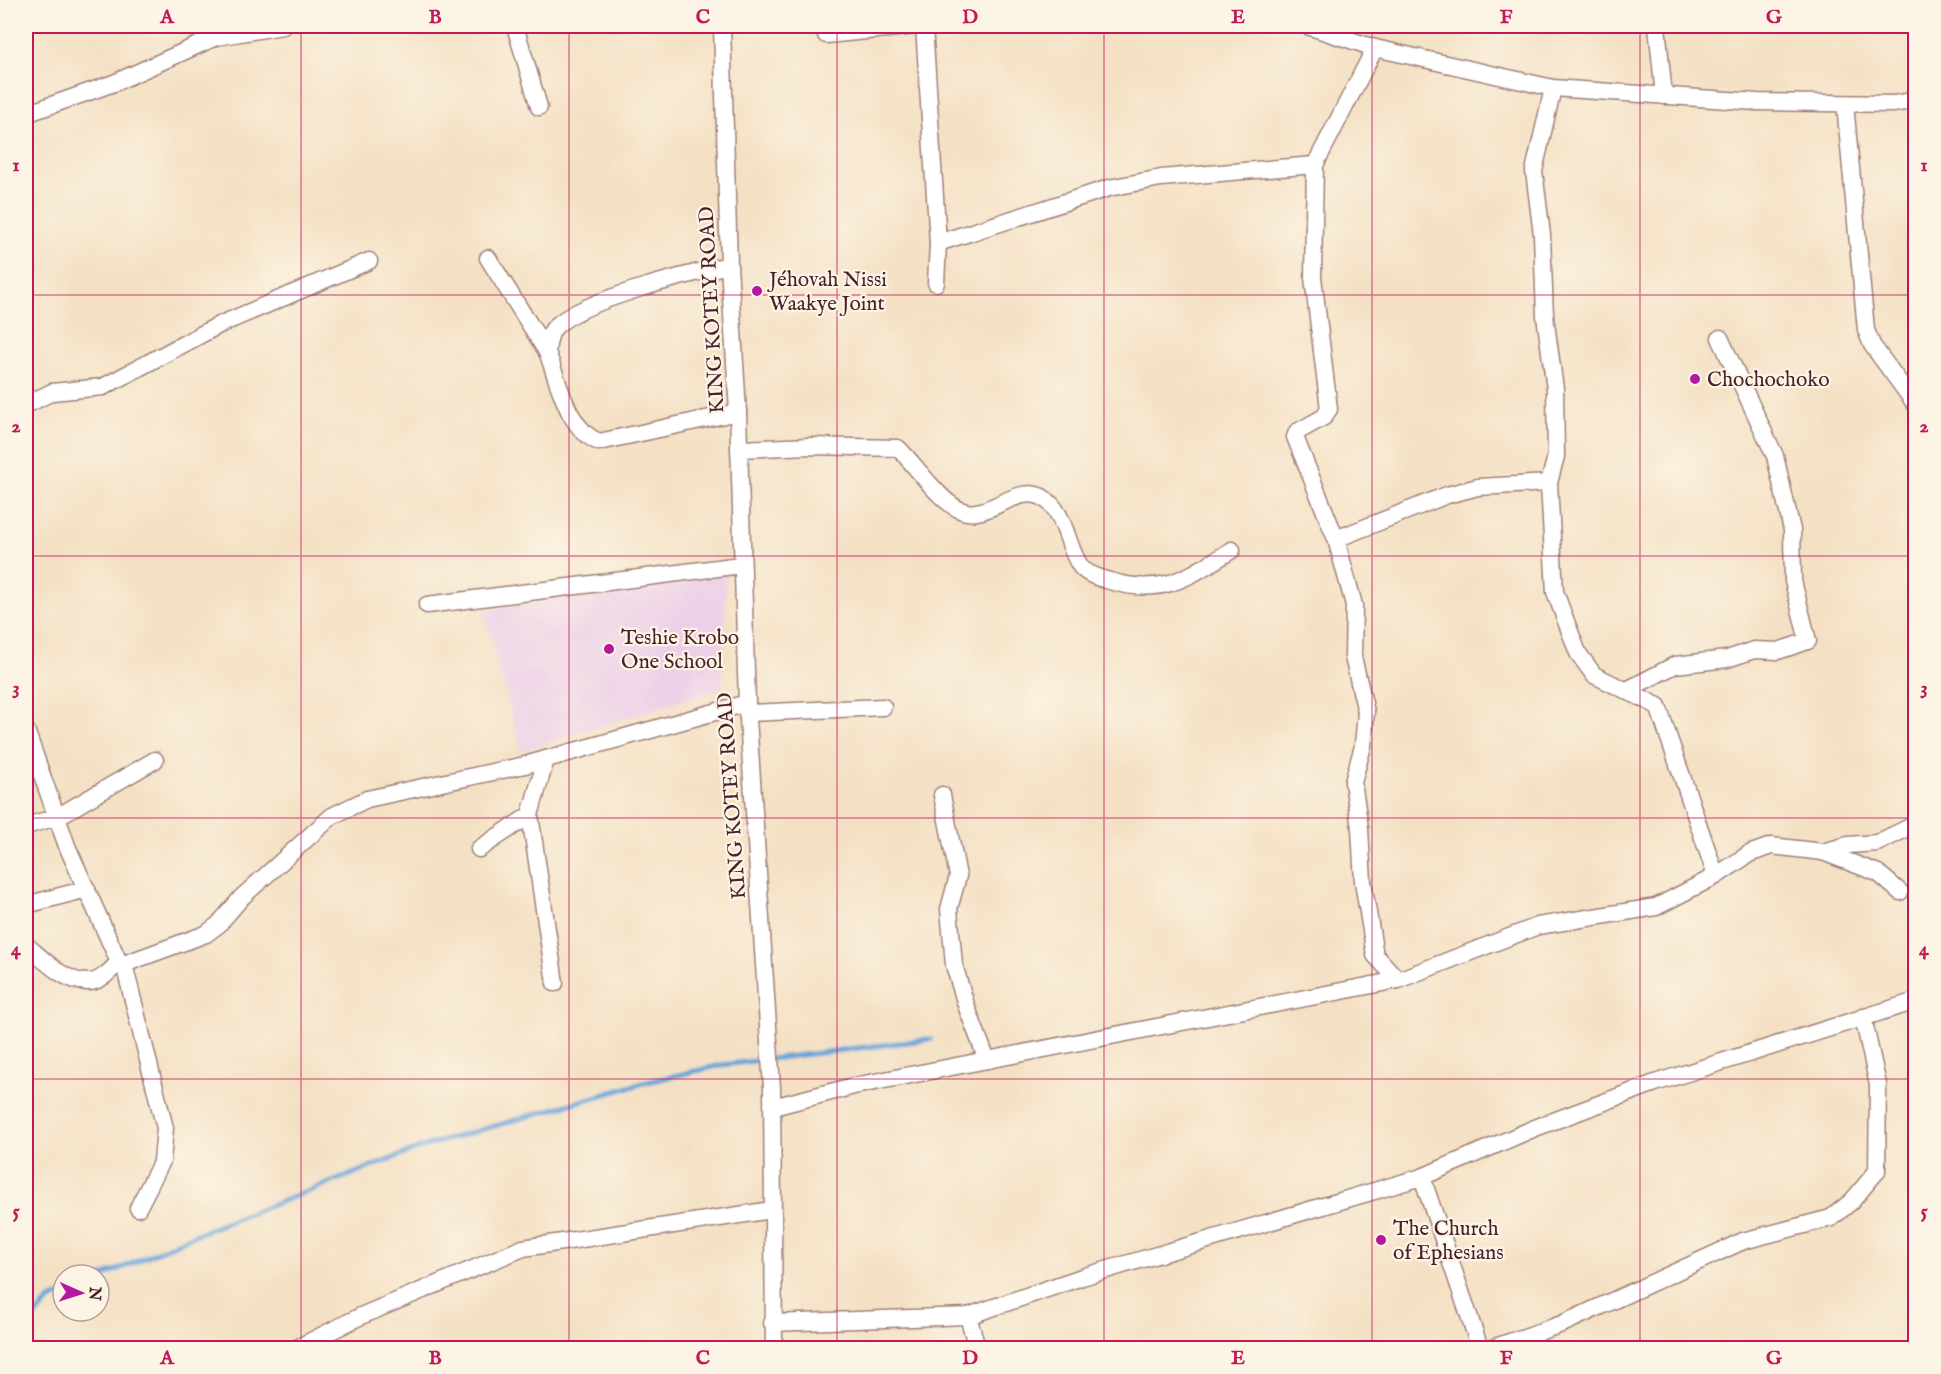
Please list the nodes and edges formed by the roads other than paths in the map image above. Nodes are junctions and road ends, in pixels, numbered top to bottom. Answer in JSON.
{"nodes":[{"id":1,"x":283,"y":26,"type":"edge"},
{"id":2,"x":515,"y":26,"type":"edge"},
{"id":3,"x":722,"y":26,"type":"edge"},
{"id":4,"x":917,"y":26,"type":"edge"},
{"id":5,"x":924,"y":26,"type":"edge"},
{"id":6,"x":1307,"y":26,"type":"edge"},
{"id":7,"x":1657,"y":26,"type":"edge"},
{"id":8,"x":826,"y":35,"type":"dead end"},
{"id":9,"x":1375,"y":48,"type":"junction"},
{"id":10,"x":1553,"y":88,"type":"junction"},
{"id":11,"x":1664,"y":96,"type":"junction"},
{"id":12,"x":1916,"y":100,"type":"edge"},
{"id":13,"x":1845,"y":104,"type":"junction"},
{"id":14,"x":539,"y":107,"type":"dead end"},
{"id":15,"x":26,"y":114,"type":"edge"},
{"id":16,"x":1315,"y":165,"type":"junction"},
{"id":17,"x":938,"y":243,"type":"junction"},
{"id":18,"x":488,"y":258,"type":"dead end"},
{"id":19,"x":369,"y":261,"type":"dead end"},
{"id":20,"x":729,"y":265,"type":"junction"},
{"id":21,"x":936,"y":283,"type":"dead end"},
{"id":22,"x":1720,"y":338,"type":"dead end"},
{"id":23,"x":548,"y":352,"type":"junction"},
{"id":24,"x":26,"y":405,"type":"edge"},
{"id":25,"x":1916,"y":405,"type":"edge"},
{"id":26,"x":738,"y":412,"type":"junction"},
{"id":27,"x":739,"y":449,"type":"junction"},
{"id":28,"x":1549,"y":483,"type":"junction"},
{"id":29,"x":1336,"y":539,"type":"junction"},
{"id":30,"x":1232,"y":550,"type":"dead end"},
{"id":31,"x":741,"y":565,"type":"junction"},
{"id":32,"x":427,"y":605,"type":"dead end"},
{"id":33,"x":1627,"y":690,"type":"junction"},
{"id":34,"x":883,"y":706,"type":"dead end"},
{"id":35,"x":747,"y":708,"type":"junction"},
{"id":36,"x":26,"y":730,"type":"edge"},
{"id":37,"x":546,"y":759,"type":"junction"},
{"id":38,"x":155,"y":760,"type":"dead end"},
{"id":39,"x":942,"y":795,"type":"dead end"},
{"id":40,"x":530,"y":815,"type":"junction"},
{"id":41,"x":57,"y":817,"type":"junction"},
{"id":42,"x":1916,"y":824,"type":"edge"},
{"id":43,"x":26,"y":826,"type":"edge"},
{"id":44,"x":479,"y":849,"type":"dead end"},
{"id":45,"x":1823,"y":852,"type":"junction"},
{"id":46,"x":1716,"y":876,"type":"junction"},
{"id":47,"x":87,"y":889,"type":"junction"},
{"id":48,"x":1900,"y":892,"type":"dead end"},
{"id":49,"x":26,"y":905,"type":"edge"},
{"id":50,"x":26,"y":945,"type":"edge"},
{"id":51,"x":122,"y":963,"type":"junction"},
{"id":52,"x":1398,"y":980,"type":"junction"},
{"id":53,"x":555,"y":983,"type":"dead end"},
{"id":54,"x":1916,"y":1001,"type":"edge"},
{"id":55,"x":1863,"y":1017,"type":"junction"},
{"id":56,"x":987,"y":1060,"type":"junction"},
{"id":57,"x":773,"y":1107,"type":"junction"},
{"id":58,"x":1422,"y":1178,"type":"junction"},
{"id":59,"x":138,"y":1208,"type":"dead end"},
{"id":60,"x":772,"y":1210,"type":"junction"},
{"id":61,"x":968,"y":1316,"type":"junction"},
{"id":62,"x":772,"y":1323,"type":"junction"},
{"id":63,"x":297,"y":1348,"type":"edge"},
{"id":64,"x":774,"y":1348,"type":"edge"},
{"id":65,"x":977,"y":1348,"type":"edge"},
{"id":66,"x":1480,"y":1348,"type":"edge"},
{"id":67,"x":1492,"y":1348,"type":"edge"}],
"edges":[{"from":1,"to":15,"type":"street"},
{"from":2,"to":14,"type":"street"},
{"from":3,"to":20,"type":"street","name":"KING KOTEY ROAD"},
{"from":4,"to":8,"type":"street"},
{"from":5,"to":17,"type":"street"},
{"from":6,"to":9,"type":"street"},
{"from":7,"to":11,"type":"street"},
{"from":9,"to":10,"type":"street"},
{"from":9,"to":16,"type":"street"},
{"from":10,"to":11,"type":"street"},
{"from":10,"to":28,"type":"street"},
{"from":11,"to":13,"type":"street"},
{"from":12,"to":13,"type":"street"},
{"from":13,"to":25,"type":"street"},
{"from":16,"to":17,"type":"street"},
{"from":16,"to":29,"type":"street"},
{"from":17,"to":21,"type":"street"},
{"from":18,"to":23,"type":"street"},
{"from":19,"to":24,"type":"street"},
{"from":20,"to":23,"type":"street"},
{"from":20,"to":26,"type":"street","name":"KING KOTEY ROAD"},
{"from":22,"to":33,"type":"street"},
{"from":23,"to":26,"type":"street"},
{"from":26,"to":27,"type":"street","name":"KING KOTEY ROAD"},
{"from":27,"to":30,"type":"street"},
{"from":27,"to":31,"type":"street","name":"KING KOTEY ROAD"},
{"from":28,"to":29,"type":"street"},
{"from":28,"to":33,"type":"street"},
{"from":29,"to":52,"type":"street"},
{"from":31,"to":32,"type":"street"},
{"from":31,"to":35,"type":"street","name":"KING KOTEY ROAD"},
{"from":33,"to":46,"type":"street"},
{"from":34,"to":35,"type":"street"},
{"from":35,"to":37,"type":"street"},
{"from":35,"to":57,"type":"street","name":"KING KOTEY ROAD"},
{"from":36,"to":41,"type":"street"},
{"from":37,"to":40,"type":"street"},
{"from":37,"to":51,"type":"street"},
{"from":38,"to":41,"type":"street"},
{"from":39,"to":56,"type":"street"},
{"from":40,"to":44,"type":"street"},
{"from":40,"to":53,"type":"street"},
{"from":41,"to":43,"type":"street"},
{"from":41,"to":47,"type":"street"},
{"from":42,"to":45,"type":"street"},
{"from":45,"to":46,"type":"street"},
{"from":45,"to":48,"type":"street"},
{"from":46,"to":52,"type":"street"},
{"from":47,"to":49,"type":"street"},
{"from":47,"to":51,"type":"street"},
{"from":50,"to":51,"type":"street"},
{"from":51,"to":59,"type":"street"},
{"from":52,"to":56,"type":"street"},
{"from":54,"to":55,"type":"street"},
{"from":55,"to":58,"type":"street"},
{"from":55,"to":67,"type":"street"},
{"from":56,"to":57,"type":"street"},
{"from":57,"to":60,"type":"street","name":"KING KOTEY ROAD"},
{"from":58,"to":61,"type":"street"},
{"from":58,"to":66,"type":"street"},
{"from":60,"to":62,"type":"street","name":"KING KOTEY ROAD"},
{"from":60,"to":63,"type":"street"},
{"from":61,"to":62,"type":"street"},
{"from":61,"to":65,"type":"street"},
{"from":62,"to":64,"type":"street","name":"KING KOTEY ROAD"}]}
